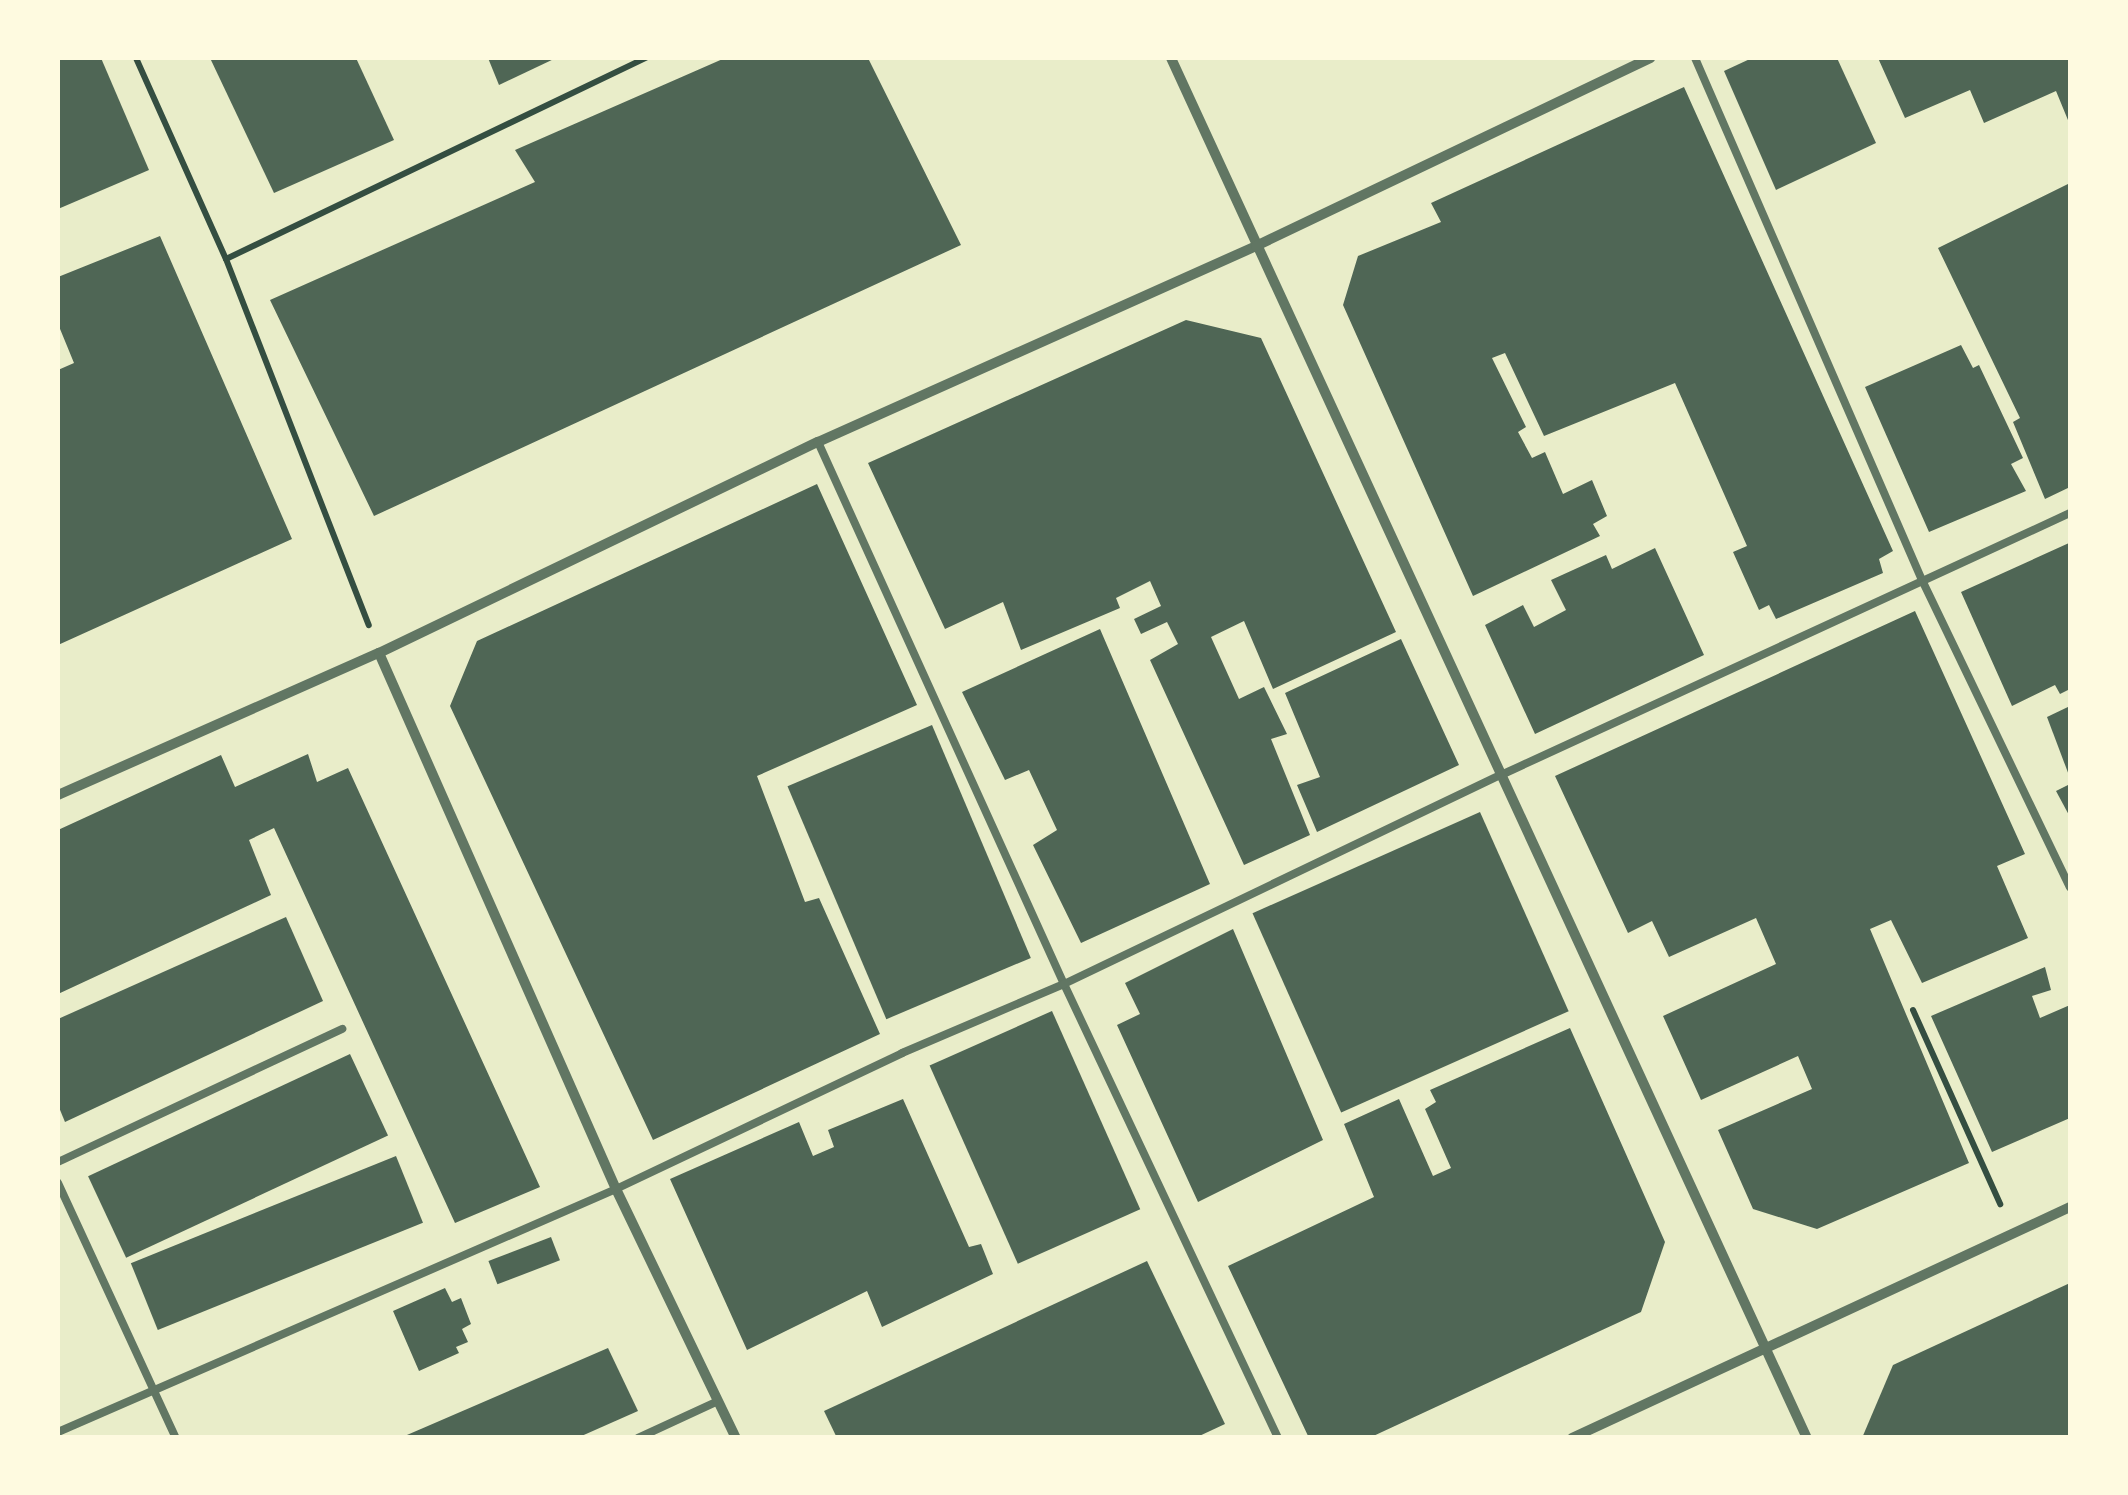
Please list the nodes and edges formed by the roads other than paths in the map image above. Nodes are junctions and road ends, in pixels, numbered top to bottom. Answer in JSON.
{"nodes":[{"id":1,"x":1172,"y":58,"type":"edge"},
{"id":2,"x":1651,"y":58,"type":"edge"},
{"id":3,"x":1695,"y":58,"type":"edge"},
{"id":4,"x":1256,"y":246,"type":"junction"},
{"id":5,"x":818,"y":442,"type":"junction"},
{"id":6,"x":2070,"y":513,"type":"edge"},
{"id":7,"x":1922,"y":580,"type":"junction"},
{"id":8,"x":379,"y":653,"type":"junction"},
{"id":9,"x":1501,"y":775,"type":"junction"},
{"id":10,"x":58,"y":795,"type":"edge"},
{"id":11,"x":2070,"y":887,"type":"edge"},
{"id":12,"x":1064,"y":984,"type":"junction"},
{"id":13,"x":342,"y":1030,"type":"dead end"},
{"id":14,"x":58,"y":1162,"type":"edge"},
{"id":15,"x":58,"y":1183,"type":"edge"},
{"id":16,"x":616,"y":1189,"type":"junction"},
{"id":17,"x":2070,"y":1207,"type":"edge"},
{"id":18,"x":1769,"y":1348,"type":"junction"},
{"id":19,"x":154,"y":1386,"type":"junction"},
{"id":20,"x":718,"y":1401,"type":"junction"},
{"id":21,"x":58,"y":1432,"type":"edge"},
{"id":22,"x":176,"y":1438,"type":"edge"},
{"id":23,"x":638,"y":1438,"type":"edge"},
{"id":24,"x":736,"y":1438,"type":"edge"},
{"id":25,"x":1278,"y":1438,"type":"edge"},
{"id":26,"x":1572,"y":1438,"type":"edge"},
{"id":27,"x":1806,"y":1438,"type":"edge"}],
"edges":[{"from":1,"to":4,"type":"street"},
{"from":2,"to":4,"type":"street"},
{"from":3,"to":7,"type":"lane"},
{"from":4,"to":5,"type":"street"},
{"from":4,"to":9,"type":"street"},
{"from":5,"to":8,"type":"street"},
{"from":5,"to":12,"type":"lane"},
{"from":6,"to":7,"type":"lane"},
{"from":7,"to":9,"type":"lane"},
{"from":7,"to":11,"type":"lane"},
{"from":8,"to":10,"type":"street"},
{"from":8,"to":16,"type":"street"},
{"from":9,"to":12,"type":"lane"},
{"from":9,"to":18,"type":"street"},
{"from":12,"to":16,"type":"lane"},
{"from":12,"to":25,"type":"lane"},
{"from":13,"to":14,"type":"lane"},
{"from":15,"to":19,"type":"lane"},
{"from":16,"to":19,"type":"lane"},
{"from":16,"to":20,"type":"street"},
{"from":17,"to":18,"type":"street"},
{"from":18,"to":26,"type":"street"},
{"from":18,"to":27,"type":"street"},
{"from":19,"to":21,"type":"lane"},
{"from":19,"to":22,"type":"lane"},
{"from":20,"to":23,"type":"lane"},
{"from":20,"to":24,"type":"street"}]}
